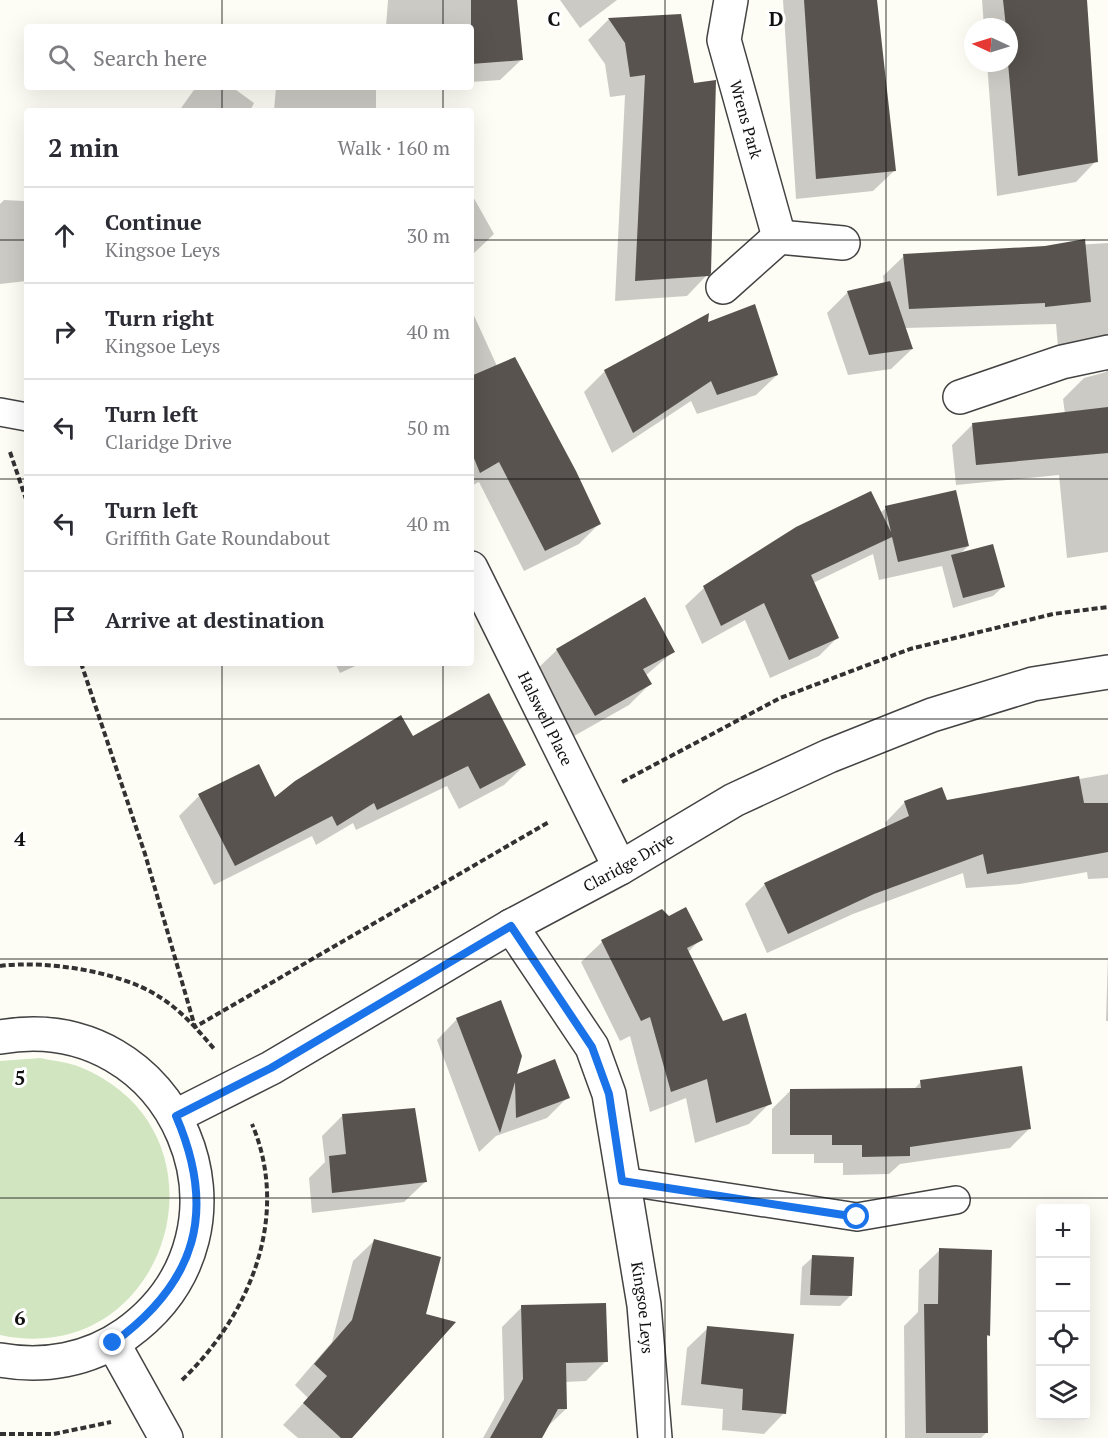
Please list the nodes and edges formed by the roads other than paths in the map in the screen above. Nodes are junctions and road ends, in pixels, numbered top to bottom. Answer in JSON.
{"nodes":[{"id":1,"x":731,"y":0,"type":"edge"},
{"id":2,"x":779,"y":237,"type":"junction"},
{"id":3,"x":843,"y":243,"type":"dead end"},
{"id":4,"x":723,"y":287,"type":"dead end"},
{"id":5,"x":1108,"y":352,"type":"edge"},
{"id":6,"x":960,"y":398,"type":"dead end"},
{"id":7,"x":0,"y":412,"type":"edge"},
{"id":8,"x":24,"y":416,"type":"edge"},
{"id":9,"x":474,"y":574,"type":"edge"},
{"id":10,"x":1108,"y":672,"type":"edge"},
{"id":11,"x":620,"y":868,"type":"junction"},
{"id":12,"x":511,"y":926,"type":"junction"},
{"id":13,"x":0,"y":1036,"type":"edge"},
{"id":14,"x":176,"y":1116,"type":"junction"},
{"id":15,"x":622,"y":1181,"type":"junction"},
{"id":16,"x":956,"y":1200,"type":"dead end"},
{"id":17,"x":113,"y":1343,"type":"junction"},
{"id":18,"x":0,"y":1360,"type":"edge"},
{"id":19,"x":166,"y":1438,"type":"edge"},
{"id":20,"x":655,"y":1438,"type":"edge"}],
"edges":[{"from":1,"to":2,"type":"street","name":"Wrens Park"},
{"from":2,"to":3,"type":"street"},
{"from":2,"to":4,"type":"street"},
{"from":5,"to":6,"type":"street"},
{"from":7,"to":8,"type":"lane"},
{"from":9,"to":11,"type":"street","name":"Halswell Place"},
{"from":10,"to":11,"type":"street","name":"Claridge Drive"},
{"from":11,"to":12,"type":"street","name":"Claridge Drive"},
{"from":12,"to":14,"type":"street","name":"Claridge Drive"},
{"from":12,"to":15,"type":"street","name":"Kingsoe Leys"},
{"from":13,"to":14,"type":"street"},
{"from":14,"to":17,"type":"street"},
{"from":15,"to":16,"type":"lane"},
{"from":15,"to":20,"type":"street","name":"Kingsoe Leys"},
{"from":17,"to":18,"type":"street"},
{"from":17,"to":19,"type":"street"}]}
